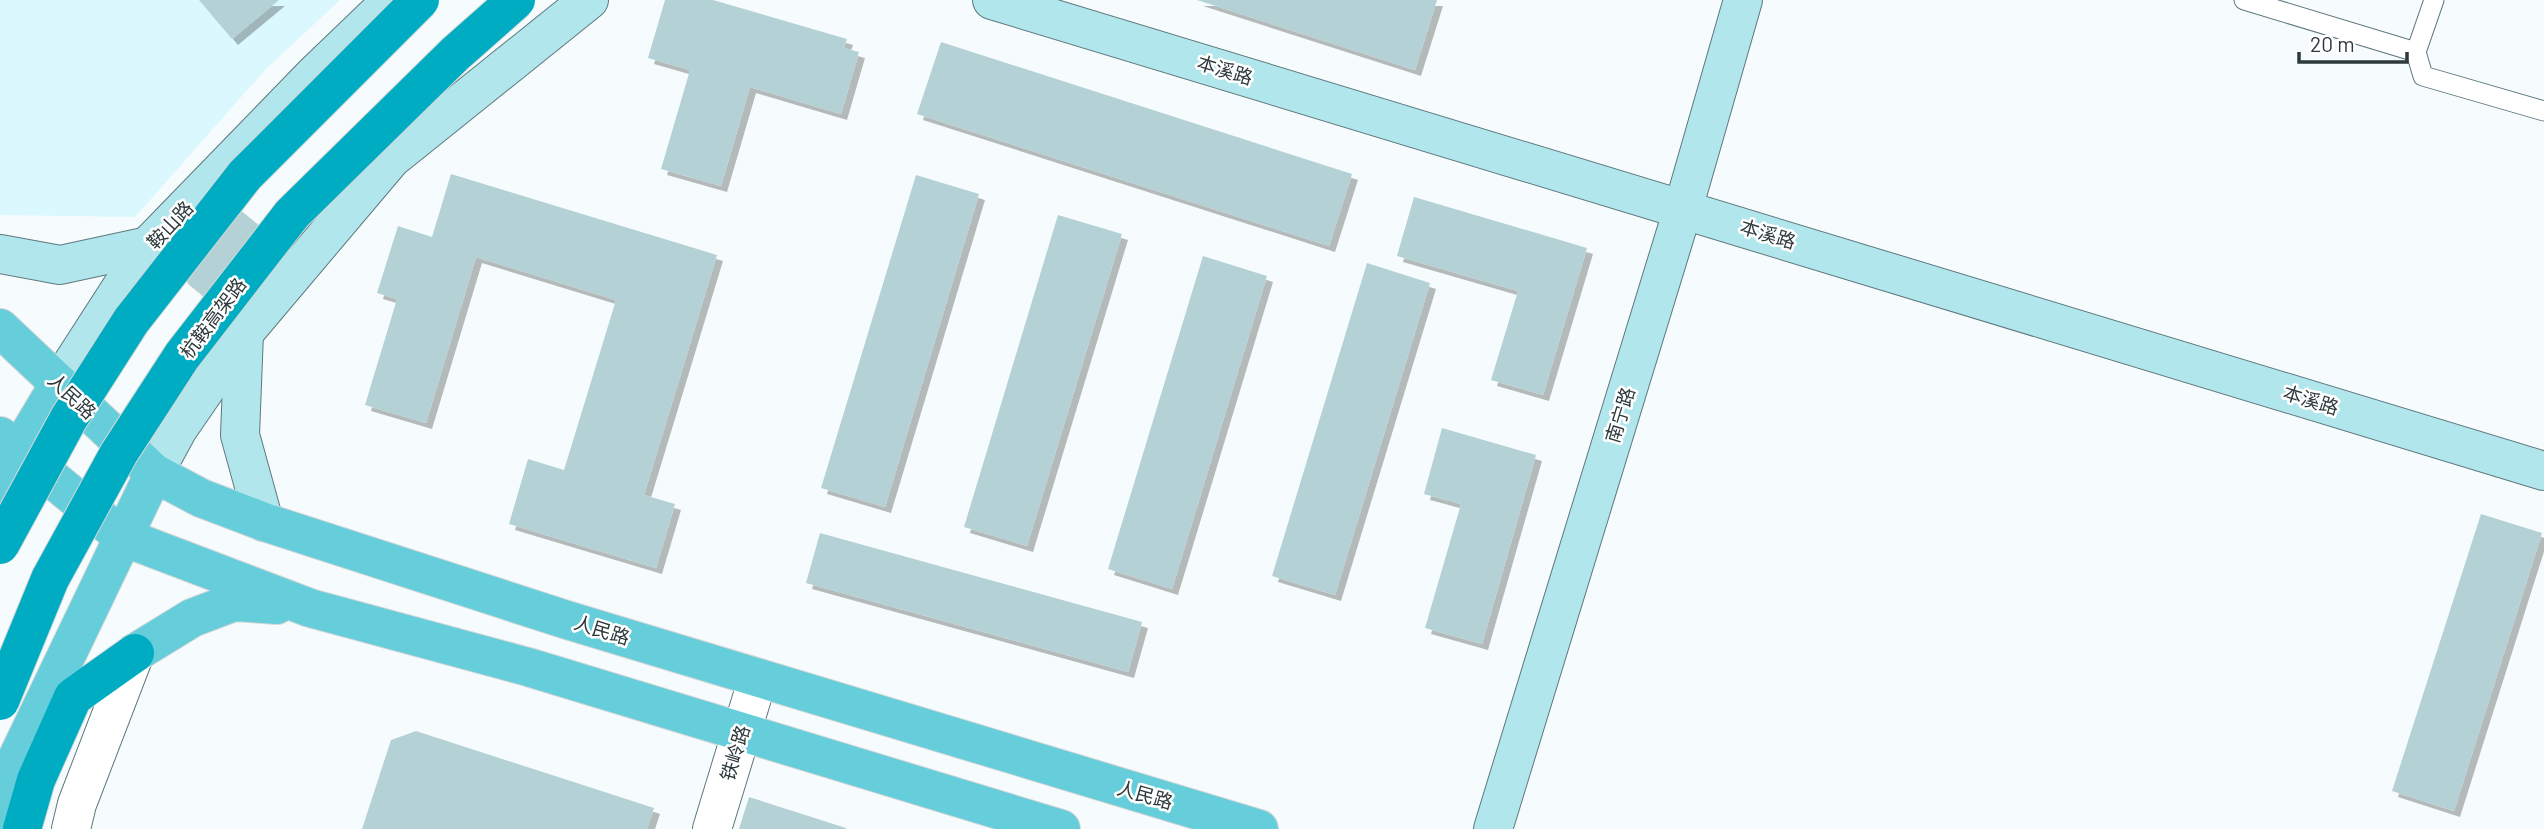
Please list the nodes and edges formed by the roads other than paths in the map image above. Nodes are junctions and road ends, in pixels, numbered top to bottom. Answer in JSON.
{"nodes":[{"id":1,"x":392,"y":0,"type":"edge"},
{"id":2,"x":419,"y":0,"type":"edge"},
{"id":3,"x":516,"y":0,"type":"edge"},
{"id":4,"x":589,"y":0,"type":"edge"},
{"id":5,"x":992,"y":0,"type":"edge"},
{"id":6,"x":1743,"y":0,"type":"edge"},
{"id":7,"x":2244,"y":0,"type":"edge"},
{"id":8,"x":2434,"y":0,"type":"edge"},
{"id":9,"x":2416,"y":52,"type":"junction"},
{"id":10,"x":2544,"y":111,"type":"edge"},
{"id":11,"x":1683,"y":209,"type":"junction"},
{"id":12,"x":148,"y":246,"type":"junction"},
{"id":13,"x":0,"y":254,"type":"edge"},
{"id":14,"x":0,"y":328,"type":"edge"},
{"id":15,"x":244,"y":333,"type":"junction"},
{"id":16,"x":59,"y":384,"type":"junction"},
{"id":17,"x":9,"y":444,"type":"edge"},
{"id":18,"x":2544,"y":471,"type":"edge"},
{"id":19,"x":154,"y":473,"type":"junction"},
{"id":20,"x":0,"y":490,"type":"edge"},
{"id":21,"x":264,"y":522,"type":"junction"},
{"id":22,"x":123,"y":537,"type":"junction"},
{"id":23,"x":0,"y":545,"type":"edge"},
{"id":24,"x":310,"y":608,"type":"junction"},
{"id":25,"x":135,"y":653,"type":"junction"},
{"id":26,"x":758,"y":678,"type":"junction"},
{"id":27,"x":0,"y":701,"type":"edge"},
{"id":28,"x":742,"y":732,"type":"junction"},
{"id":29,"x":0,"y":812,"type":"edge"},
{"id":30,"x":76,"y":828,"type":"edge"},
{"id":31,"x":22,"y":829,"type":"edge"},
{"id":32,"x":712,"y":829,"type":"edge"},
{"id":33,"x":1061,"y":829,"type":"edge"},
{"id":34,"x":1259,"y":829,"type":"edge"},
{"id":35,"x":1493,"y":829,"type":"edge"}],
"edges":[{"from":1,"to":12,"type":"street","name":"鞍山路"},
{"from":2,"to":23,"type":"highway","bridge":true},
{"from":3,"to":27,"type":"highway","name":"杭鞍高架路","bridge":true},
{"from":4,"to":15,"type":"street"},
{"from":5,"to":11,"type":"street","name":"本溪路"},
{"from":6,"to":11,"type":"street","name":"南宁路"},
{"from":7,"to":9,"type":"lane"},
{"from":8,"to":9,"type":"lane"},
{"from":9,"to":10,"type":"lane"},
{"from":11,"to":18,"type":"street","name":"本溪路"},
{"from":11,"to":35,"type":"street","name":"南宁路"},
{"from":12,"to":13,"type":"street"},
{"from":12,"to":16,"type":"street","name":"鞍山路"},
{"from":14,"to":16,"type":"main road","name":"人民路"},
{"from":15,"to":19,"type":"street"},
{"from":15,"to":21,"type":"street"},
{"from":16,"to":17,"type":"main road","name":"鞍山路"},
{"from":16,"to":19,"type":"main road","name":"人民路"},
{"from":17,"to":20,"type":"main road","name":"鞍山路"},
{"from":17,"to":22,"type":"main road"},
{"from":19,"to":21,"type":"main road","name":"人民路"},
{"from":19,"to":22,"type":"main road"},
{"from":21,"to":26,"type":"main road","name":"人民路"},
{"from":22,"to":24,"type":"main road"},
{"from":22,"to":29,"type":"main road"},
{"from":24,"to":25,"type":"main road"},
{"from":24,"to":28,"type":"main road"},
{"from":25,"to":30,"type":"street"},
{"from":25,"to":31,"type":"highway"},
{"from":26,"to":28,"type":"street","name":"铁岭路"},
{"from":26,"to":34,"type":"main road","name":"人民路"},
{"from":28,"to":32,"type":"street","name":"铁岭路"},
{"from":28,"to":33,"type":"main road"}]}
